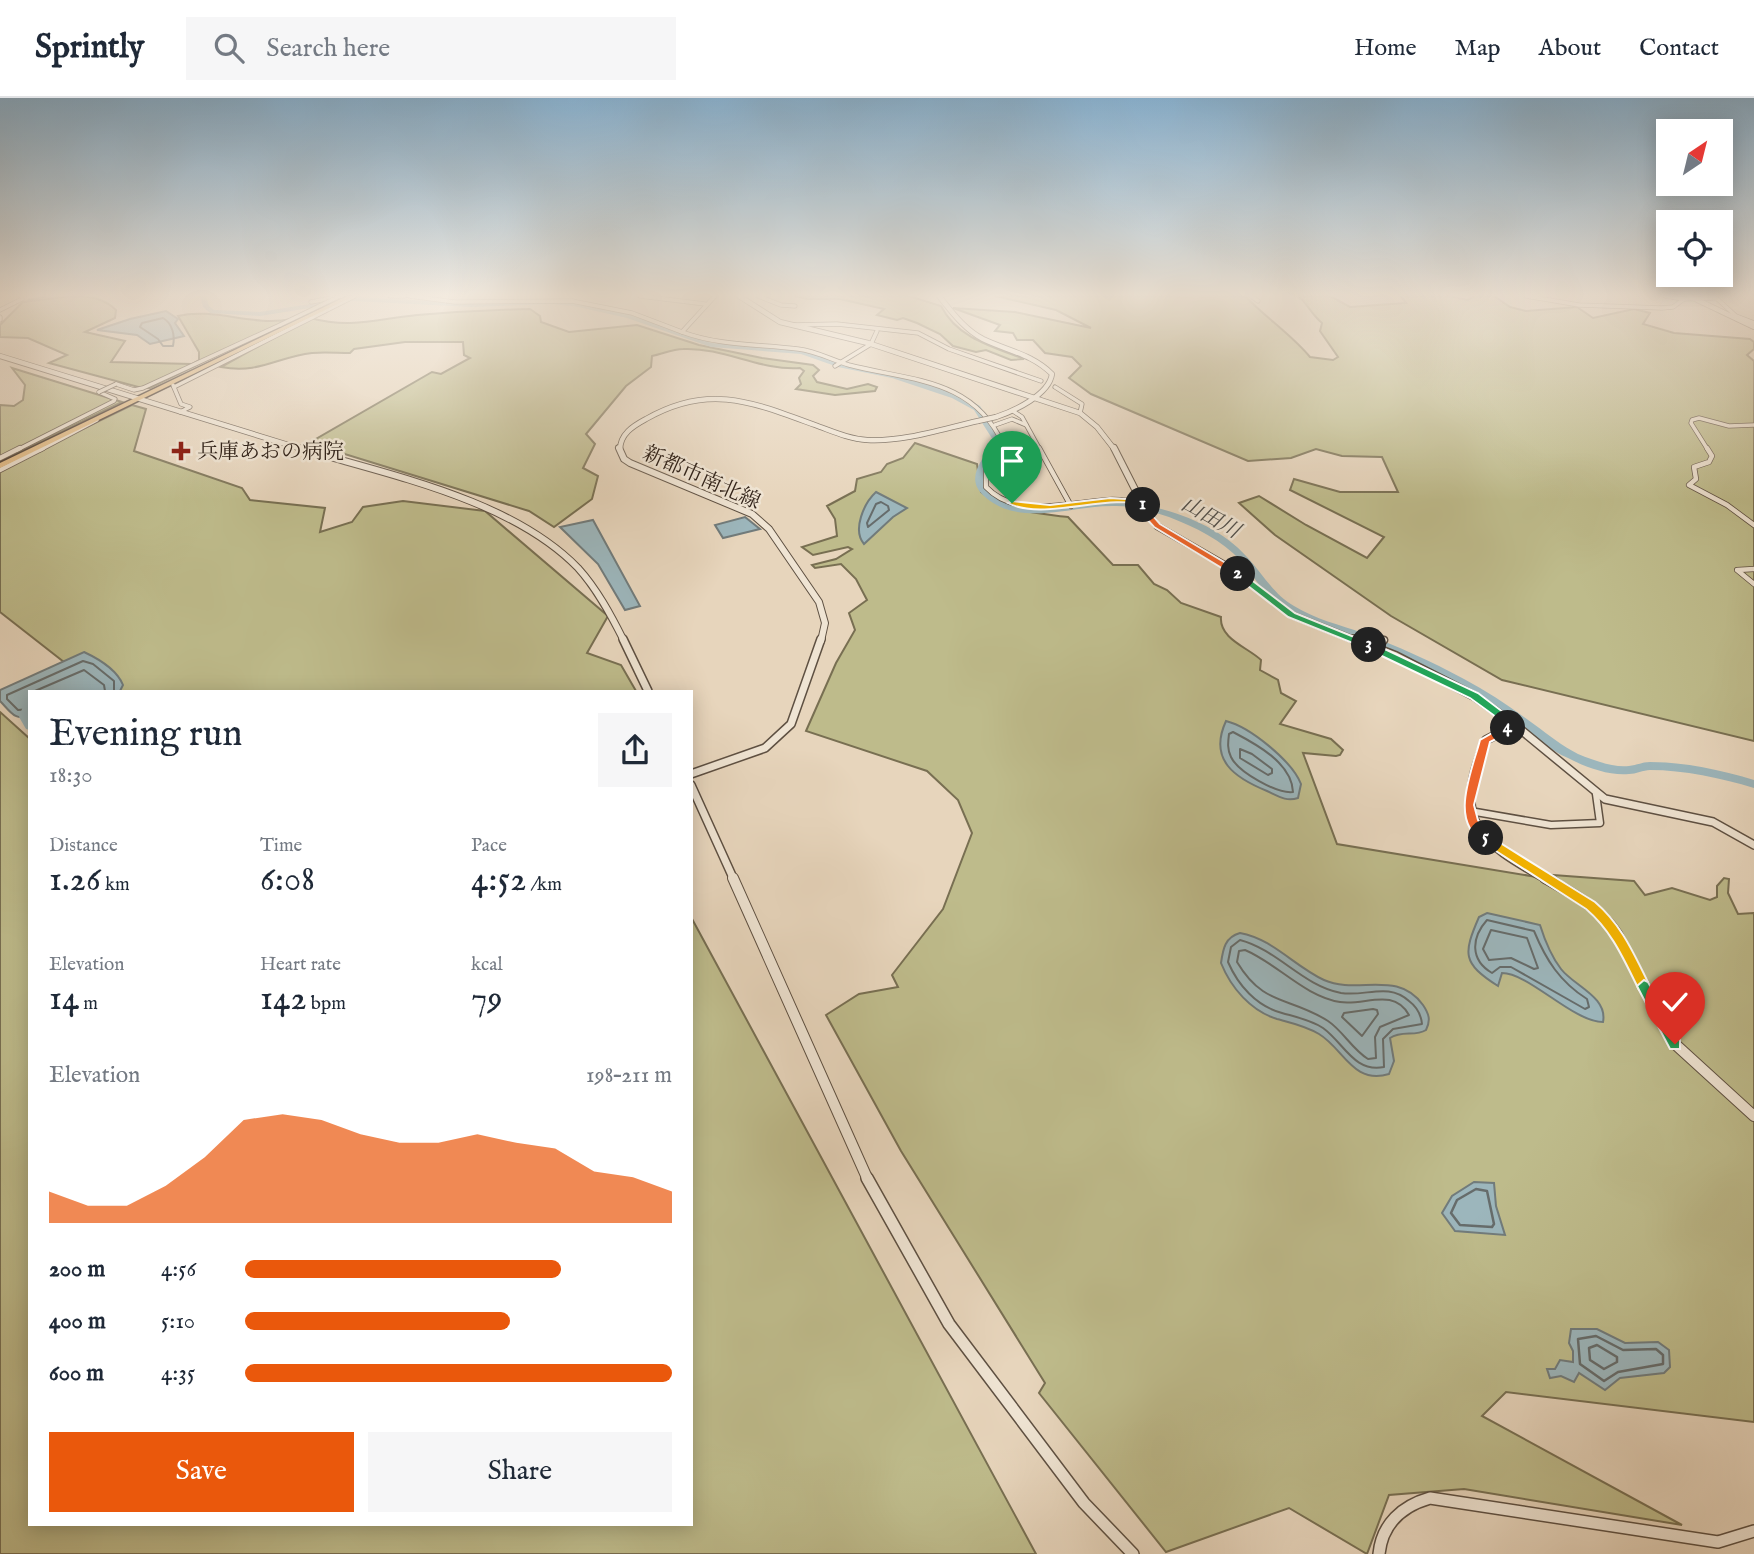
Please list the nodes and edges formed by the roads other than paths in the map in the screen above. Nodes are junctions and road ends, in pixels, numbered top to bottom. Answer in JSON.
{"nodes":[{"id":1,"x":26,"y":364,"type":"edge"},
{"id":2,"x":195,"y":364,"type":"edge"},
{"id":3,"x":204,"y":364,"type":"edge"},
{"id":4,"x":205,"y":364,"type":"edge"},
{"id":5,"x":210,"y":364,"type":"edge"},
{"id":6,"x":214,"y":364,"type":"edge"},
{"id":7,"x":838,"y":364,"type":"edge"},
{"id":8,"x":850,"y":364,"type":"edge"},
{"id":9,"x":932,"y":364,"type":"edge"},
{"id":10,"x":992,"y":364,"type":"edge"},
{"id":11,"x":1042,"y":364,"type":"edge"},
{"id":12,"x":835,"y":366,"type":"dead end"},
{"id":13,"x":197,"y":368,"type":"junction"},
{"id":14,"x":1041,"y":381,"type":"dead end"},
{"id":15,"x":1055,"y":387,"type":"dead end"},
{"id":16,"x":1034,"y":397,"type":"junction"},
{"id":17,"x":137,"y":398,"type":"junction"},
{"id":18,"x":1013,"y":411,"type":"junction"},
{"id":19,"x":180,"y":412,"type":"junction"},
{"id":20,"x":1080,"y":413,"type":"junction"},
{"id":21,"x":995,"y":425,"type":"junction"},
{"id":22,"x":1026,"y":425,"type":"junction"},
{"id":23,"x":1754,"y":425,"type":"edge"},
{"id":24,"x":0,"y":464,"type":"edge"},
{"id":25,"x":1071,"y":506,"type":"junction"},
{"id":26,"x":1144,"y":507,"type":"junction"},
{"id":27,"x":1754,"y":525,"type":"edge"},
{"id":28,"x":1754,"y":569,"type":"edge"},
{"id":29,"x":1754,"y":584,"type":"edge"},
{"id":30,"x":1384,"y":640,"type":"dead end"},
{"id":31,"x":1377,"y":649,"type":"junction"},
{"id":32,"x":648,"y":690,"type":"edge"},
{"id":33,"x":1515,"y":725,"type":"junction"},
{"id":34,"x":693,"y":773,"type":"edge"},
{"id":35,"x":693,"y":789,"type":"edge"},
{"id":36,"x":1596,"y":794,"type":"junction"},
{"id":37,"x":1470,"y":811,"type":"junction"},
{"id":38,"x":1754,"y":845,"type":"edge"},
{"id":39,"x":1754,"y":1116,"type":"edge"},
{"id":40,"x":1754,"y":1531,"type":"edge"},
{"id":41,"x":1133,"y":1554,"type":"edge"},
{"id":42,"x":1379,"y":1554,"type":"edge"}],
"edges":[{"from":1,"to":17,"type":"street"},
{"from":2,"to":24,"type":"street","bridge":true},
{"from":3,"to":13,"type":"highway"},
{"from":4,"to":13,"type":"highway"},
{"from":5,"to":17,"type":"highway"},
{"from":6,"to":19,"type":"street"},
{"from":7,"to":12,"type":"street"},
{"from":8,"to":21,"type":"street"},
{"from":9,"to":16,"type":"street"},
{"from":10,"to":14,"type":"street"},
{"from":11,"to":16,"type":"street"},
{"from":13,"to":17,"type":"highway"},
{"from":15,"to":20,"type":"street"},
{"from":16,"to":18,"type":"street","name":"新都市南北線"},
{"from":16,"to":20,"type":"street"},
{"from":17,"to":19,"type":"street"},
{"from":17,"to":24,"type":"highway"},
{"from":17,"to":24,"type":"highway"},
{"from":18,"to":22,"type":"street"},
{"from":18,"to":34,"type":"street","name":"新都市南北線","bridge":true},
{"from":19,"to":32,"type":"street"},
{"from":20,"to":26,"type":"street"},
{"from":21,"to":22,"type":"street"},
{"from":21,"to":25,"type":"street"},
{"from":22,"to":25,"type":"street"},
{"from":23,"to":27,"type":"street"},
{"from":25,"to":26,"type":"street"},
{"from":26,"to":31,"type":"street"},
{"from":28,"to":29,"type":"street"},
{"from":30,"to":31,"type":"street"},
{"from":31,"to":33,"type":"street"},
{"from":33,"to":36,"type":"street"},
{"from":33,"to":37,"type":"street"},
{"from":35,"to":41,"type":"street"},
{"from":36,"to":37,"type":"street"},
{"from":36,"to":38,"type":"street"},
{"from":37,"to":39,"type":"street"},
{"from":40,"to":42,"type":"street"}]}
